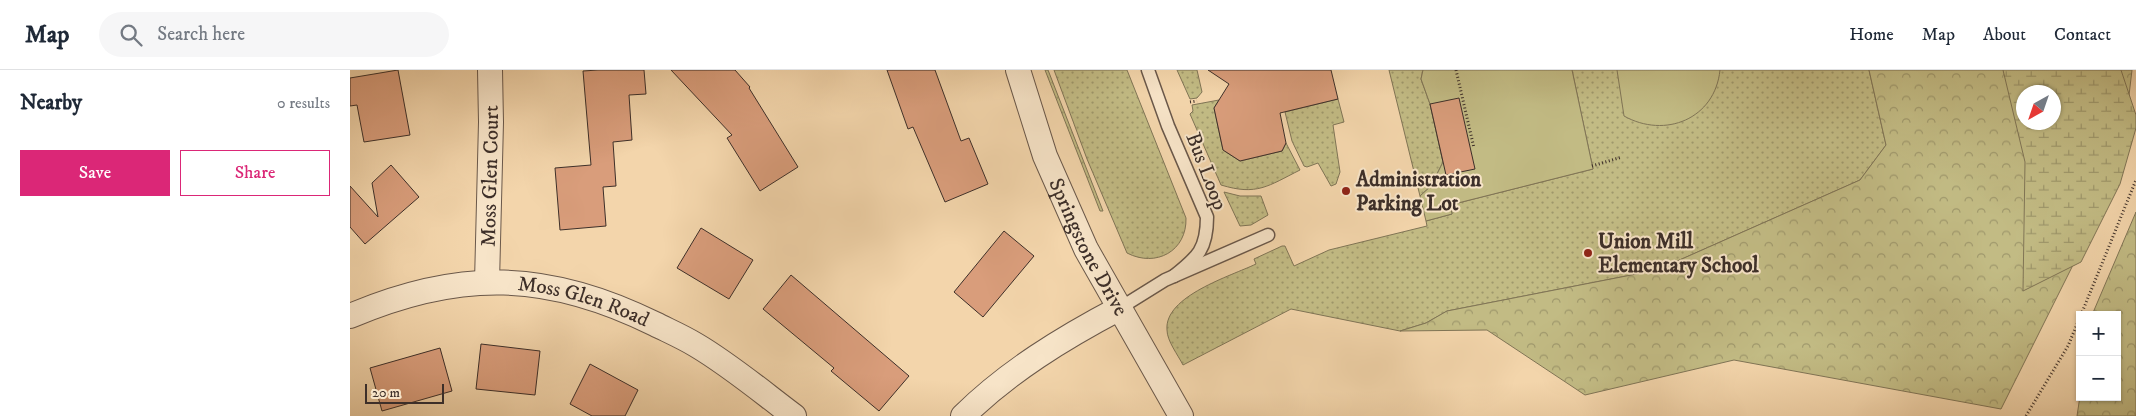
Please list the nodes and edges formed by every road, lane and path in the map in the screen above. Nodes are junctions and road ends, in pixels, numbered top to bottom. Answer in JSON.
{"nodes":[{"id":1,"x":490,"y":70,"type":"edge"},
{"id":2,"x":1018,"y":70,"type":"edge"},
{"id":3,"x":1148,"y":70,"type":"edge"},
{"id":4,"x":1456,"y":70,"type":"edge"},
{"id":5,"x":1197,"y":101,"type":"dead end"},
{"id":6,"x":1190,"y":102,"type":"dead end"},
{"id":7,"x":1474,"y":148,"type":"dead end"},
{"id":8,"x":1622,"y":156,"type":"dead end"},
{"id":9,"x":1592,"y":166,"type":"dead end"},
{"id":10,"x":2136,"y":180,"type":"edge"},
{"id":11,"x":2131,"y":191,"type":"junction"},
{"id":12,"x":2136,"y":194,"type":"edge"},
{"id":13,"x":1268,"y":235,"type":"dead end"},
{"id":14,"x":1174,"y":276,"type":"junction"},
{"id":15,"x":487,"y":282,"type":"junction"},
{"id":16,"x":1120,"y":308,"type":"junction"},
{"id":17,"x":2082,"y":311,"type":"edge"},
{"id":18,"x":350,"y":316,"type":"edge"},
{"id":19,"x":2076,"y":326,"type":"edge"},
{"id":20,"x":794,"y":416,"type":"edge"},
{"id":21,"x":963,"y":416,"type":"edge"},
{"id":22,"x":1180,"y":416,"type":"edge"},
{"id":23,"x":2026,"y":416,"type":"edge"}],
"edges":[{"from":1,"to":15,"type":"street","name":"Moss Glen Court"},
{"from":2,"to":16,"type":"street","name":"Springstone Drive"},
{"from":3,"to":14,"type":"lane","name":"Bus Loop"},
{"from":4,"to":7,"type":"path"},
{"from":5,"to":6,"type":"path"},
{"from":8,"to":9,"type":"path"},
{"from":10,"to":11,"type":"path"},
{"from":11,"to":12,"type":"path"},
{"from":11,"to":17,"type":"path"},
{"from":13,"to":14,"type":"lane"},
{"from":14,"to":16,"type":"lane"},
{"from":15,"to":18,"type":"street","name":"Moss Glen Road"},
{"from":15,"to":20,"type":"street","name":"Moss Glen Road"},
{"from":16,"to":21,"type":"street"},
{"from":16,"to":22,"type":"street","name":"Springstone Drive"},
{"from":19,"to":23,"type":"path"}]}
